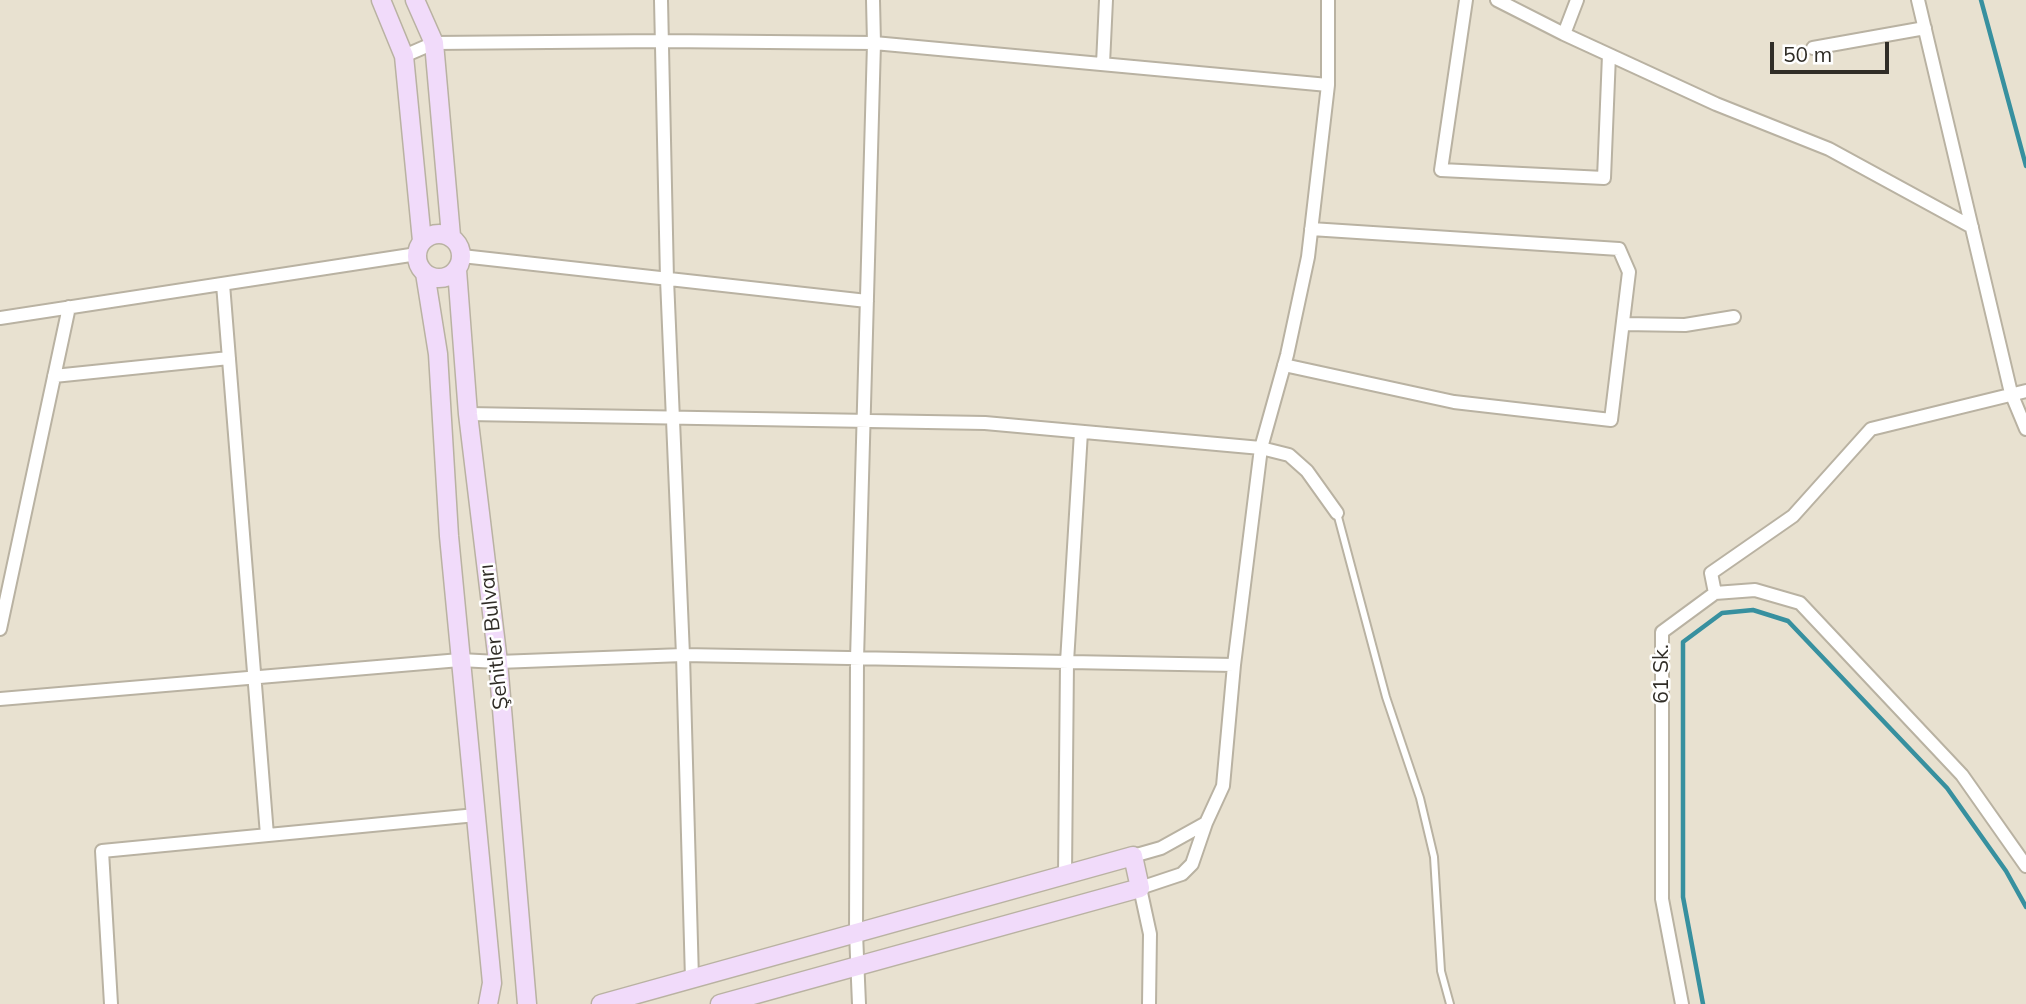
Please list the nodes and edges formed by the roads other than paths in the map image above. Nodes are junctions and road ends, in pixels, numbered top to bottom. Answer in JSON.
{"nodes":[{"id":1,"x":381,"y":0,"type":"edge"},
{"id":2,"x":415,"y":0,"type":"edge"},
{"id":3,"x":661,"y":0,"type":"edge"},
{"id":4,"x":873,"y":0,"type":"edge"},
{"id":5,"x":1106,"y":0,"type":"edge"},
{"id":6,"x":1328,"y":0,"type":"edge"},
{"id":7,"x":1466,"y":0,"type":"edge"},
{"id":8,"x":1497,"y":0,"type":"edge"},
{"id":9,"x":1577,"y":0,"type":"edge"},
{"id":10,"x":1918,"y":0,"type":"edge"},
{"id":11,"x":1924,"y":28,"type":"junction"},
{"id":12,"x":1564,"y":34,"type":"junction"},
{"id":13,"x":663,"y":41,"type":"junction"},
{"id":14,"x":434,"y":43,"type":"junction"},
{"id":15,"x":874,"y":43,"type":"junction"},
{"id":16,"x":1813,"y":48,"type":"dead end"},
{"id":17,"x":1609,"y":55,"type":"junction"},
{"id":18,"x":404,"y":56,"type":"junction"},
{"id":19,"x":1103,"y":64,"type":"junction"},
{"id":20,"x":1328,"y":85,"type":"junction"},
{"id":21,"x":1972,"y":227,"type":"junction"},
{"id":22,"x":1311,"y":229,"type":"junction"},
{"id":23,"x":451,"y":236,"type":"junction"},
{"id":24,"x":420,"y":247,"type":"junction"},
{"id":25,"x":459,"y":263,"type":"junction"},
{"id":26,"x":425,"y":273,"type":"junction"},
{"id":27,"x":667,"y":279,"type":"junction"},
{"id":28,"x":223,"y":284,"type":"junction"},
{"id":29,"x":867,"y":301,"type":"junction"},
{"id":30,"x":69,"y":307,"type":"junction"},
{"id":31,"x":1734,"y":317,"type":"dead end"},
{"id":32,"x":0,"y":318,"type":"edge"},
{"id":33,"x":1623,"y":324,"type":"junction"},
{"id":34,"x":229,"y":358,"type":"junction"},
{"id":35,"x":1284,"y":365,"type":"junction"},
{"id":36,"x":54,"y":376,"type":"junction"},
{"id":37,"x":2026,"y":391,"type":"edge"},
{"id":38,"x":2011,"y":393,"type":"junction"},
{"id":39,"x":468,"y":414,"type":"junction"},
{"id":40,"x":674,"y":417,"type":"junction"},
{"id":41,"x":864,"y":421,"type":"junction"},
{"id":42,"x":2026,"y":429,"type":"edge"},
{"id":43,"x":1081,"y":432,"type":"junction"},
{"id":44,"x":1261,"y":448,"type":"junction"},
{"id":45,"x":1337,"y":513,"type":"joint"},
{"id":46,"x":1715,"y":593,"type":"junction"},
{"id":47,"x":0,"y":629,"type":"edge"},
{"id":48,"x":683,"y":656,"type":"junction"},
{"id":49,"x":858,"y":659,"type":"junction"},
{"id":50,"x":460,"y":660,"type":"junction"},
{"id":51,"x":498,"y":662,"type":"junction"},
{"id":52,"x":1067,"y":662,"type":"junction"},
{"id":53,"x":1234,"y":665,"type":"junction"},
{"id":54,"x":254,"y":678,"type":"junction"},
{"id":55,"x":0,"y":699,"type":"edge"},
{"id":56,"x":476,"y":815,"type":"junction"},
{"id":57,"x":1206,"y":822,"type":"junction"},
{"id":58,"x":267,"y":835,"type":"junction"},
{"id":59,"x":1133,"y":856,"type":"junction"},
{"id":60,"x":2026,"y":866,"type":"edge"},
{"id":61,"x":1065,"y":875,"type":"junction"},
{"id":62,"x":1140,"y":888,"type":"junction"},
{"id":63,"x":856,"y":933,"type":"junction"},
{"id":64,"x":858,"y":965,"type":"junction"},
{"id":65,"x":692,"y":979,"type":"junction"},
{"id":66,"x":111,"y":1004,"type":"edge"},
{"id":67,"x":488,"y":1004,"type":"edge"},
{"id":68,"x":527,"y":1004,"type":"edge"},
{"id":69,"x":601,"y":1004,"type":"edge"},
{"id":70,"x":720,"y":1004,"type":"edge"},
{"id":71,"x":859,"y":1004,"type":"edge"},
{"id":72,"x":1149,"y":1004,"type":"edge"},
{"id":73,"x":1450,"y":1004,"type":"edge"},
{"id":74,"x":1682,"y":1004,"type":"edge"}],
"edges":[{"from":1,"to":18,"type":"main road"},
{"from":2,"to":14,"type":"main road"},
{"from":3,"to":13,"type":"street"},
{"from":4,"to":15,"type":"street"},
{"from":5,"to":19,"type":"street"},
{"from":6,"to":20,"type":"street"},
{"from":7,"to":17,"type":"street"},
{"from":8,"to":12,"type":"street"},
{"from":9,"to":12,"type":"street"},
{"from":10,"to":11,"type":"street"},
{"from":11,"to":16,"type":"street"},
{"from":11,"to":21,"type":"street"},
{"from":12,"to":17,"type":"street"},
{"from":13,"to":14,"type":"street"},
{"from":13,"to":15,"type":"street"},
{"from":13,"to":27,"type":"street"},
{"from":14,"to":18,"type":"street"},
{"from":14,"to":23,"type":"main road"},
{"from":15,"to":19,"type":"street"},
{"from":15,"to":29,"type":"street"},
{"from":17,"to":21,"type":"street"},
{"from":18,"to":24,"type":"main road"},
{"from":19,"to":20,"type":"street"},
{"from":20,"to":22,"type":"street"},
{"from":21,"to":38,"type":"street"},
{"from":22,"to":33,"type":"street"},
{"from":22,"to":35,"type":"street"},
{"from":23,"to":24,"type":"main road"},
{"from":23,"to":25,"type":"main road"},
{"from":24,"to":26,"type":"main road"},
{"from":24,"to":28,"type":"street"},
{"from":25,"to":26,"type":"main road"},
{"from":25,"to":27,"type":"street"},
{"from":25,"to":39,"type":"main road","name":"Şehitler Bulvarı"},
{"from":26,"to":50,"type":"main road","name":"Şehitler Bulvarı"},
{"from":27,"to":29,"type":"street"},
{"from":27,"to":40,"type":"street"},
{"from":28,"to":30,"type":"street"},
{"from":28,"to":34,"type":"street"},
{"from":29,"to":41,"type":"street"},
{"from":30,"to":32,"type":"street"},
{"from":30,"to":36,"type":"street"},
{"from":31,"to":33,"type":"street"},
{"from":33,"to":35,"type":"street"},
{"from":34,"to":36,"type":"street"},
{"from":34,"to":54,"type":"street"},
{"from":35,"to":44,"type":"street"},
{"from":36,"to":47,"type":"street"},
{"from":37,"to":38,"type":"street"},
{"from":38,"to":42,"type":"street"},
{"from":38,"to":46,"type":"street"},
{"from":39,"to":40,"type":"street"},
{"from":39,"to":51,"type":"main road","name":"Şehitler Bulvarı"},
{"from":40,"to":41,"type":"street"},
{"from":40,"to":48,"type":"street"},
{"from":41,"to":43,"type":"street"},
{"from":41,"to":49,"type":"street"},
{"from":43,"to":44,"type":"street"},
{"from":43,"to":52,"type":"street"},
{"from":44,"to":45,"type":"street"},
{"from":44,"to":53,"type":"street"},
{"from":45,"to":73,"type":"lane"},
{"from":46,"to":60,"type":"street"},
{"from":46,"to":74,"type":"street","name":"61 Sk."},
{"from":48,"to":49,"type":"street"},
{"from":48,"to":51,"type":"street"},
{"from":48,"to":65,"type":"street"},
{"from":49,"to":52,"type":"street"},
{"from":49,"to":63,"type":"street"},
{"from":50,"to":51,"type":"street"},
{"from":50,"to":54,"type":"street"},
{"from":50,"to":56,"type":"main road","name":"Şehitler Bulvarı"},
{"from":51,"to":68,"type":"main road","name":"Şehitler Bulvarı"},
{"from":52,"to":53,"type":"street"},
{"from":52,"to":61,"type":"street"},
{"from":53,"to":57,"type":"street"},
{"from":54,"to":55,"type":"street"},
{"from":54,"to":58,"type":"street"},
{"from":56,"to":58,"type":"street"},
{"from":56,"to":67,"type":"main road","name":"Şehitler Bulvarı"},
{"from":57,"to":59,"type":"street"},
{"from":57,"to":62,"type":"street"},
{"from":58,"to":66,"type":"street"},
{"from":59,"to":61,"type":"main road"},
{"from":59,"to":62,"type":"main road"},
{"from":61,"to":63,"type":"main road"},
{"from":62,"to":64,"type":"main road"},
{"from":62,"to":72,"type":"street"},
{"from":63,"to":64,"type":"street"},
{"from":63,"to":65,"type":"main road"},
{"from":64,"to":70,"type":"main road"},
{"from":64,"to":71,"type":"street"},
{"from":65,"to":69,"type":"main road"}]}
